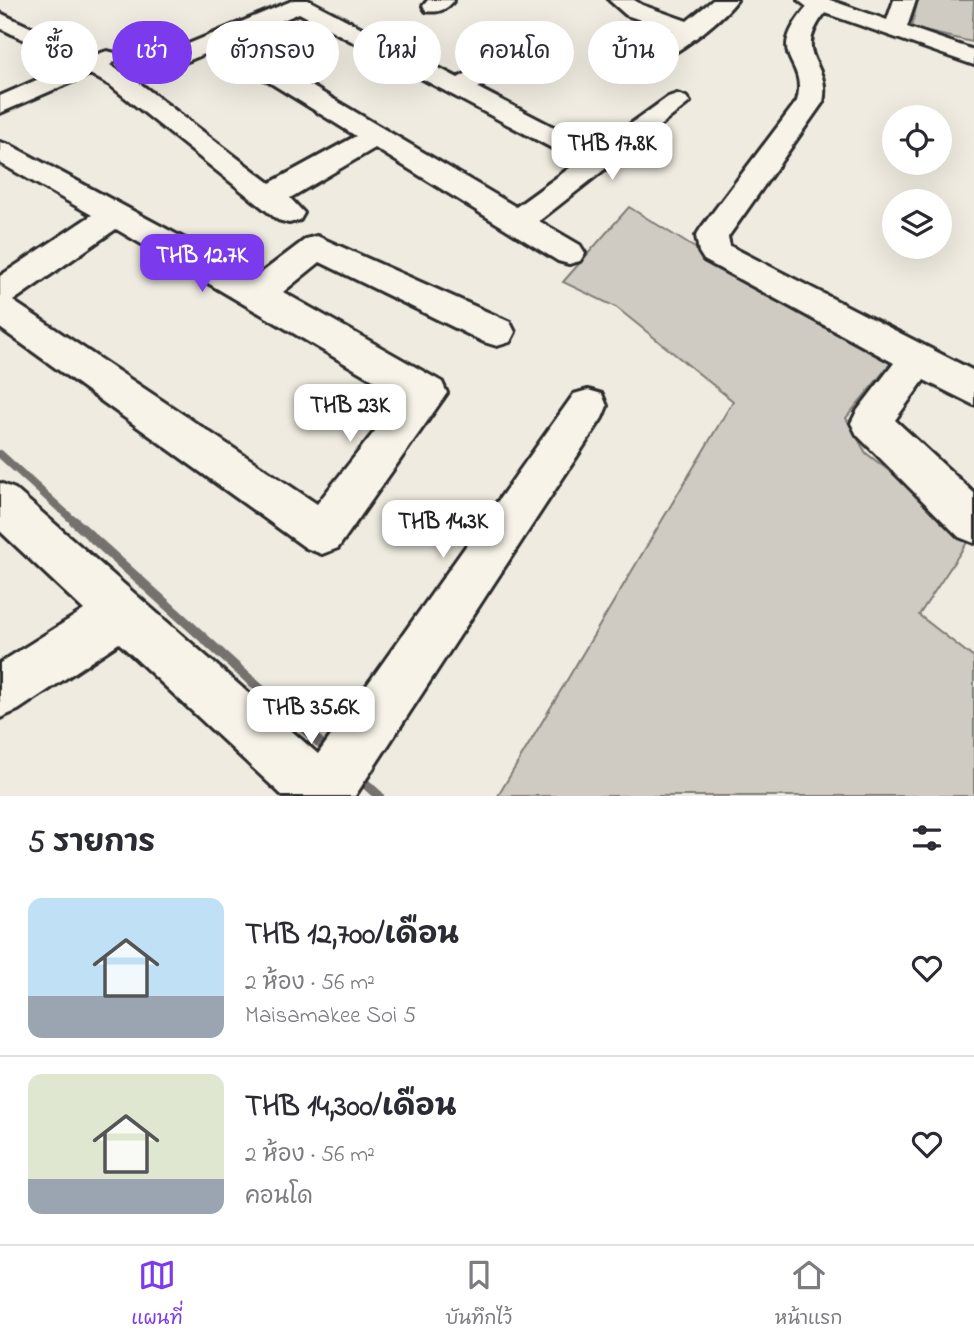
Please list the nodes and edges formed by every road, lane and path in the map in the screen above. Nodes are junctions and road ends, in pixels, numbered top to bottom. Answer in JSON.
{"nodes":[{"id":1,"x":620,"y":0,"type":"edge"},
{"id":2,"x":726,"y":0,"type":"edge"},
{"id":3,"x":905,"y":0,"type":"edge"},
{"id":4,"x":815,"y":2,"type":"edge"},
{"id":5,"x":0,"y":20,"type":"edge"},
{"id":6,"x":263,"y":21,"type":"edge"},
{"id":7,"x":331,"y":21,"type":"edge"},
{"id":8,"x":339,"y":25,"type":"edge"},
{"id":9,"x":21,"y":30,"type":"edge"},
{"id":10,"x":690,"y":30,"type":"junction"},
{"id":11,"x":894,"y":30,"type":"junction"},
{"id":12,"x":679,"y":38,"type":"edge"},
{"id":13,"x":974,"y":58,"type":"edge"},
{"id":14,"x":21,"y":70,"type":"edge"},
{"id":15,"x":0,"y":80,"type":"edge"},
{"id":16,"x":48,"y":84,"type":"edge"},
{"id":17,"x":124,"y":84,"type":"edge"},
{"id":18,"x":290,"y":84,"type":"edge"},
{"id":19,"x":466,"y":84,"type":"edge"},
{"id":20,"x":459,"y":88,"type":"junction"},
{"id":21,"x":677,"y":102,"type":"dead end"},
{"id":22,"x":0,"y":105,"type":"edge"},
{"id":23,"x":376,"y":136,"type":"junction"},
{"id":24,"x":0,"y":152,"type":"edge"},
{"id":25,"x":598,"y":161,"type":"junction"},
{"id":26,"x":115,"y":215,"type":"junction"},
{"id":27,"x":517,"y":222,"type":"junction"},
{"id":28,"x":569,"y":253,"type":"dead end"},
{"id":29,"x":0,"y":293,"type":"edge"},
{"id":30,"x":258,"y":294,"type":"junction"},
{"id":31,"x":0,"y":310,"type":"edge"},
{"id":32,"x":497,"y":332,"type":"dead end"},
{"id":33,"x":918,"y":359,"type":"junction"},
{"id":34,"x":974,"y":389,"type":"edge"},
{"id":35,"x":588,"y":406,"type":"dead end"},
{"id":36,"x":0,"y":503,"type":"edge"},
{"id":37,"x":974,"y":522,"type":"edge"},
{"id":38,"x":122,"y":613,"type":"junction"},
{"id":39,"x":0,"y":692,"type":"edge"},
{"id":40,"x":333,"y":781,"type":"edge"}],
"edges":[{"from":1,"to":10,"type":"street"},
{"from":2,"to":10,"type":"street"},
{"from":3,"to":11,"type":"street"},
{"from":4,"to":11,"type":"street"},
{"from":4,"to":33,"type":"street"},
{"from":5,"to":9,"type":"street"},
{"from":6,"to":7,"type":"street"},
{"from":8,"to":20,"type":"street"},
{"from":10,"to":12,"type":"street"},
{"from":11,"to":13,"type":"street"},
{"from":14,"to":15,"type":"street"},
{"from":16,"to":22,"type":"street"},
{"from":17,"to":23,"type":"street"},
{"from":18,"to":23,"type":"street"},
{"from":19,"to":20,"type":"street"},
{"from":20,"to":25,"type":"street"},
{"from":21,"to":25,"type":"street"},
{"from":23,"to":27,"type":"street"},
{"from":24,"to":26,"type":"street"},
{"from":25,"to":27,"type":"street"},
{"from":26,"to":29,"type":"street"},
{"from":26,"to":30,"type":"street"},
{"from":27,"to":28,"type":"street"},
{"from":30,"to":31,"type":"street"},
{"from":30,"to":32,"type":"street"},
{"from":33,"to":34,"type":"street"},
{"from":33,"to":37,"type":"street"},
{"from":35,"to":40,"type":"street"},
{"from":36,"to":38,"type":"street"},
{"from":38,"to":39,"type":"street"},
{"from":38,"to":40,"type":"street"}]}
